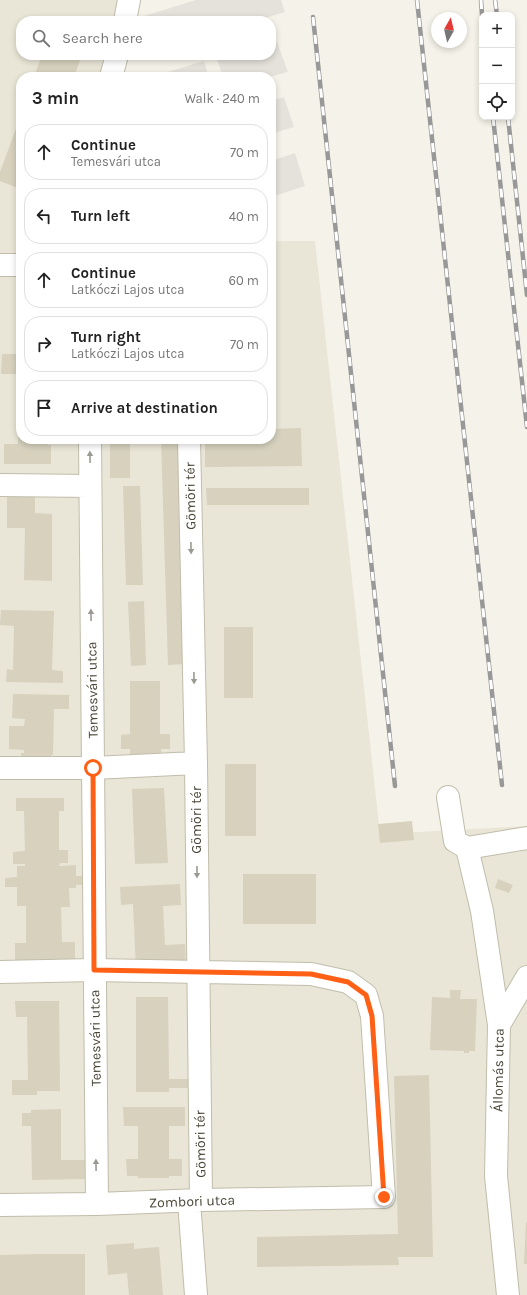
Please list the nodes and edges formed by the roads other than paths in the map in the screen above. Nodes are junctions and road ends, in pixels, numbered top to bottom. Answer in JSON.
{"nodes":[{"id":1,"x":128,"y":0,"type":"edge"},
{"id":2,"x":126,"y":16,"type":"edge"},
{"id":3,"x":116,"y":60,"type":"edge"},
{"id":4,"x":112,"y":72,"type":"edge"},
{"id":5,"x":0,"y":265,"type":"edge"},
{"id":6,"x":16,"y":265,"type":"edge"},
{"id":7,"x":90,"y":444,"type":"edge"},
{"id":8,"x":189,"y":444,"type":"edge"},
{"id":9,"x":0,"y":485,"type":"edge"},
{"id":10,"x":90,"y":486,"type":"junction"},
{"id":11,"x":196,"y":763,"type":"junction"},
{"id":12,"x":0,"y":768,"type":"edge"},
{"id":13,"x":93,"y":768,"type":"junction"},
{"id":14,"x":448,"y":797,"type":"dead end"},
{"id":15,"x":527,"y":838,"type":"edge"},
{"id":16,"x":467,"y":848,"type":"junction"},
{"id":17,"x":94,"y":970,"type":"junction"},
{"id":18,"x":0,"y":972,"type":"edge"},
{"id":19,"x":198,"y":973,"type":"junction"},
{"id":20,"x":527,"y":977,"type":"edge"},
{"id":21,"x":499,"y":1025,"type":"junction"},
{"id":22,"x":195,"y":1201,"type":"junction"},
{"id":23,"x":97,"y":1204,"type":"junction"},
{"id":24,"x":0,"y":1205,"type":"edge"},
{"id":25,"x":196,"y":1295,"type":"edge"},
{"id":26,"x":508,"y":1295,"type":"edge"}],
"edges":[{"from":1,"to":2,"type":"street"},
{"from":3,"to":4,"type":"street"},
{"from":5,"to":6,"type":"street"},
{"from":10,"to":7,"type":"street","name":"Temesvári utca","one_way":true},
{"from":8,"to":11,"type":"street","name":"Gömöri tér","one_way":true},
{"from":9,"to":10,"type":"street"},
{"from":13,"to":10,"type":"street","name":"Temesvári utca","one_way":true},
{"from":11,"to":13,"type":"street"},
{"from":11,"to":19,"type":"street","name":"Gömöri tér","one_way":true},
{"from":12,"to":13,"type":"street"},
{"from":13,"to":17,"type":"street","name":"Temesvári utca"},
{"from":14,"to":16,"type":"street"},
{"from":15,"to":16,"type":"street"},
{"from":16,"to":21,"type":"street","name":"Állomás utca"},
{"from":17,"to":18,"type":"street"},
{"from":17,"to":19,"type":"street"},
{"from":23,"to":17,"type":"street","name":"Temesvári utca","one_way":true},
{"from":19,"to":22,"type":"street","name":"Gömöri tér"},
{"from":19,"to":22,"type":"street","name":"Zombori utca"},
{"from":20,"to":21,"type":"street"},
{"from":21,"to":26,"type":"street","name":"Állomás utca"},
{"from":22,"to":23,"type":"street","name":"Zombori utca"},
{"from":22,"to":25,"type":"street","name":"Gömöri tér"},
{"from":23,"to":24,"type":"street","name":"Zombori utca"}]}
